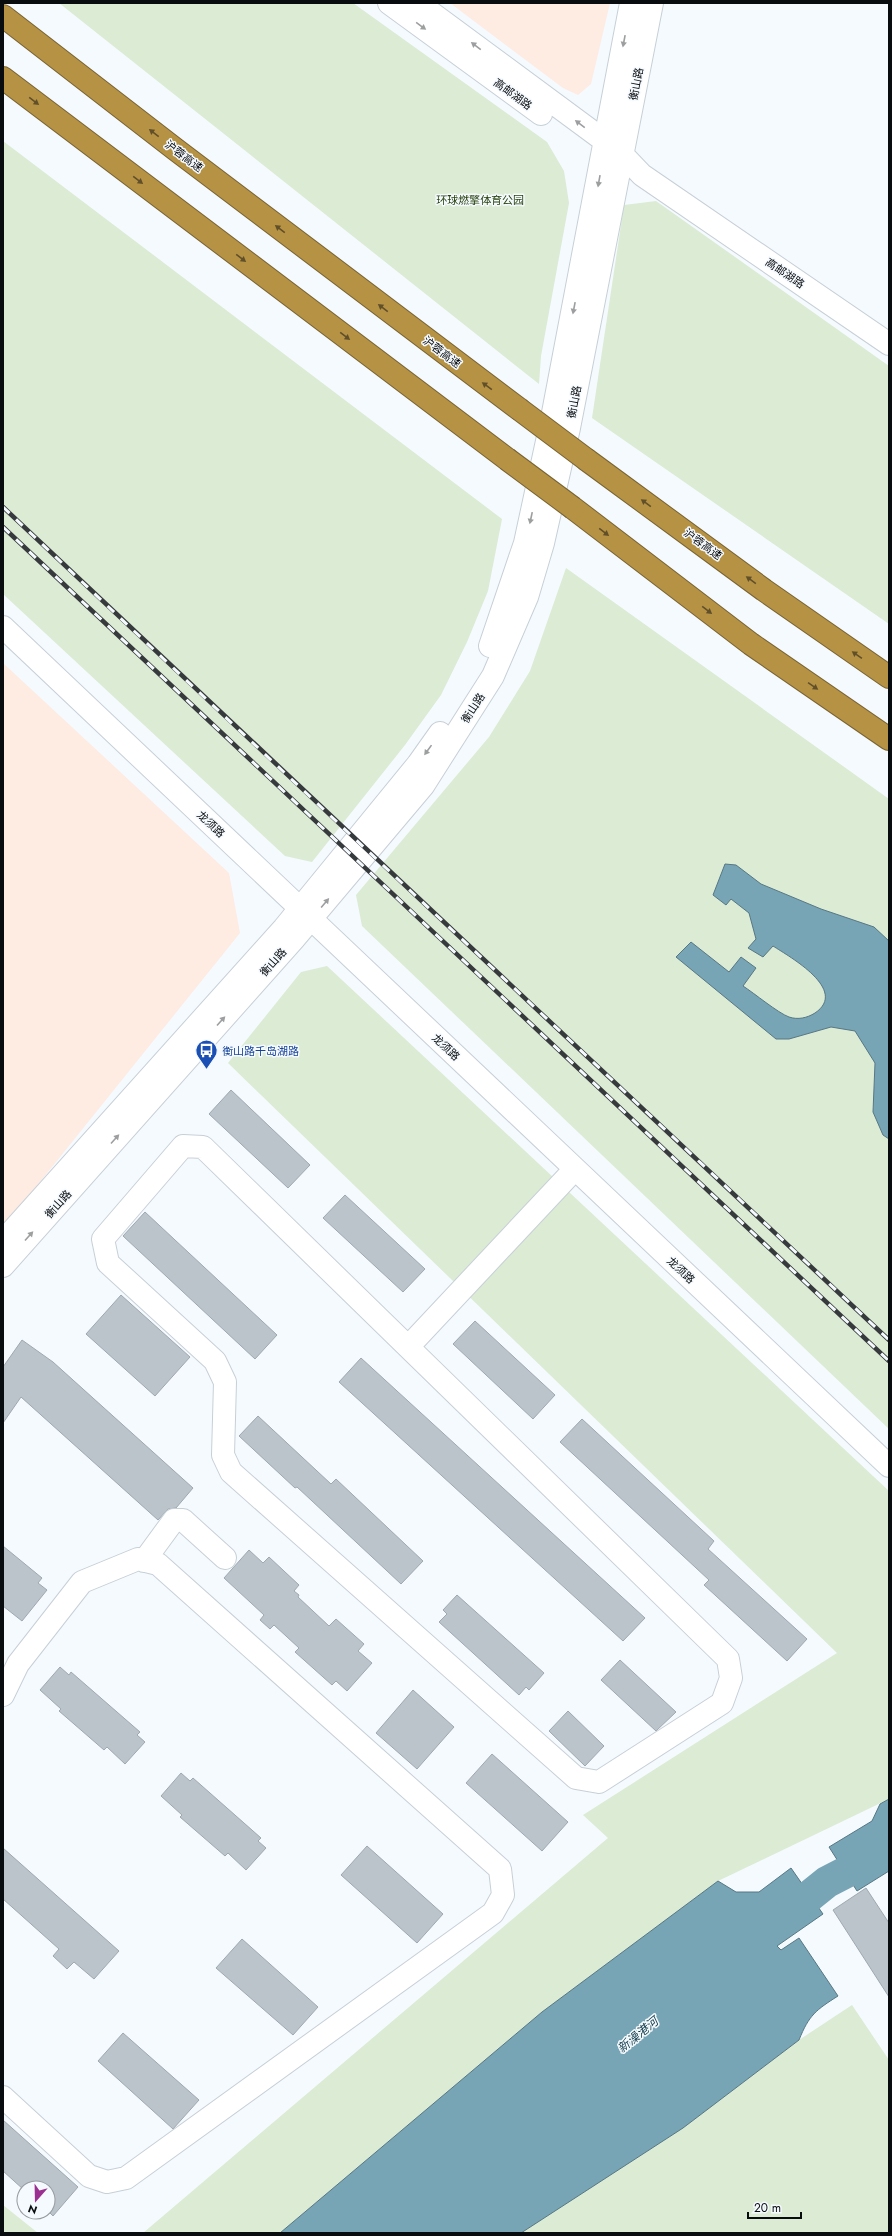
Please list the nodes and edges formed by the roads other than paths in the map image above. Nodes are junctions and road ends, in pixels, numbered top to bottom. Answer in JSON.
{"nodes":[{"id":1,"x":389,"y":3,"type":"edge"},
{"id":2,"x":418,"y":3,"type":"edge"},
{"id":3,"x":631,"y":3,"type":"edge"},
{"id":4,"x":652,"y":3,"type":"edge"},
{"id":5,"x":3,"y":16,"type":"edge"},
{"id":6,"x":3,"y":78,"type":"edge"},
{"id":7,"x":612,"y":156,"type":"junction"},
{"id":8,"x":886,"y":335,"type":"edge"},
{"id":9,"x":3,"y":627,"type":"edge"},
{"id":10,"x":889,"y":677,"type":"edge"},
{"id":11,"x":889,"y":739,"type":"edge"},
{"id":12,"x":305,"y":914,"type":"junction"},
{"id":13,"x":575,"y":1169,"type":"junction"},
{"id":14,"x":3,"y":1241,"type":"edge"},
{"id":15,"x":3,"y":1266,"type":"edge"},
{"id":16,"x":408,"y":1347,"type":"junction"},
{"id":17,"x":889,"y":1466,"type":"edge"},
{"id":18,"x":225,"y":1558,"type":"dead end"},
{"id":19,"x":144,"y":1560,"type":"junction"},
{"id":20,"x":3,"y":1696,"type":"edge"},
{"id":21,"x":3,"y":2097,"type":"edge"}],
"edges":[{"from":1,"to":7,"type":"street","name":"高邮湖路","one_way":true},
{"from":7,"to":2,"type":"street","name":"高邮湖路","one_way":true},
{"from":3,"to":7,"type":"street","name":"衡山路","one_way":true},
{"from":4,"to":7,"type":"street","name":"衡山路"},
{"from":10,"to":5,"type":"highway","name":"沪蓉高速","one_way":true,"bridge":true},
{"from":6,"to":11,"type":"highway","one_way":true,"bridge":true},
{"from":7,"to":8,"type":"street","name":"高邮湖路"},
{"from":7,"to":12,"type":"street","name":"衡山路"},
{"from":9,"to":12,"type":"street","name":"龙须路"},
{"from":12,"to":13,"type":"street","name":"龙须路"},
{"from":12,"to":14,"type":"street","name":"衡山路"},
{"from":15,"to":12,"type":"street","name":"衡山路","one_way":true},
{"from":13,"to":16,"type":"street"},
{"from":13,"to":17,"type":"street","name":"龙须路"},
{"from":16,"to":16,"type":"street"},
{"from":18,"to":19,"type":"street"},
{"from":19,"to":20,"type":"street"},
{"from":19,"to":21,"type":"street"}]}
